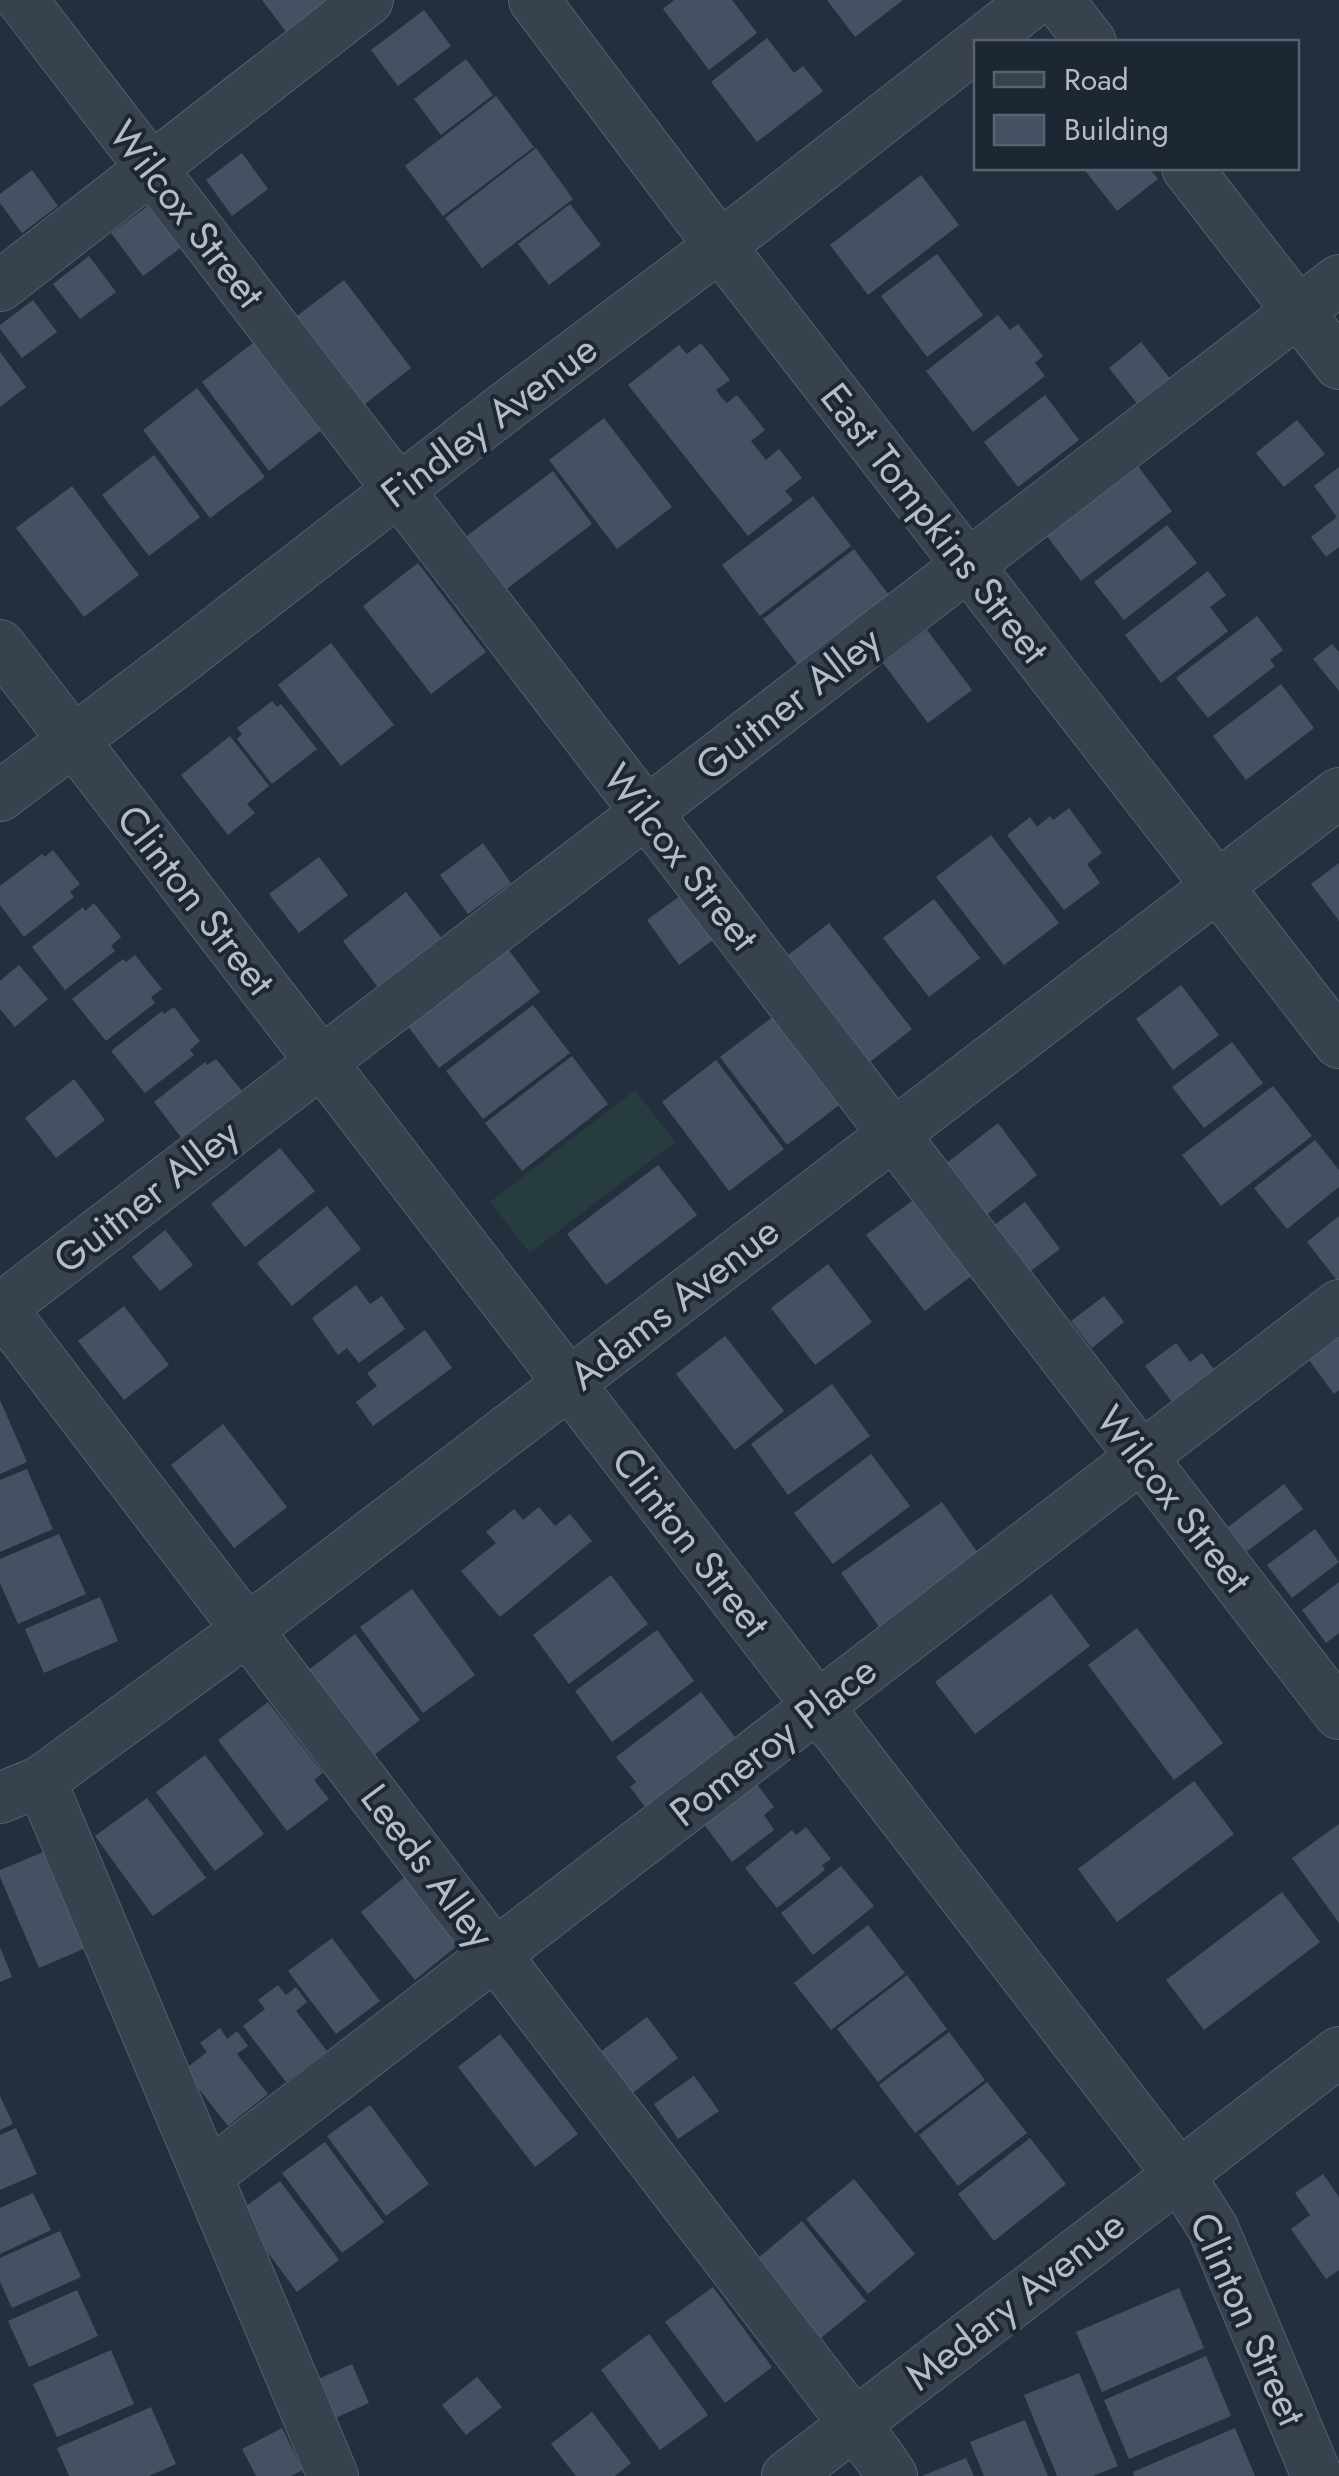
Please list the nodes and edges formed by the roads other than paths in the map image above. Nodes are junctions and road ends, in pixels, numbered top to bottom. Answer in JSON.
{"nodes":[{"id":1,"x":22,"y":0,"type":"edge"},
{"id":2,"x":368,"y":0,"type":"edge"},
{"id":3,"x":534,"y":0,"type":"edge"},
{"id":4,"x":1035,"y":0,"type":"edge"},
{"id":5,"x":1058,"y":0,"type":"edge"},
{"id":6,"x":983,"y":40,"type":"edge"},
{"id":7,"x":1089,"y":40,"type":"edge"},
{"id":8,"x":974,"y":47,"type":"edge"},
{"id":9,"x":152,"y":168,"type":"junction"},
{"id":10,"x":1189,"y":170,"type":"edge"},
{"id":11,"x":720,"y":246,"type":"junction"},
{"id":12,"x":1339,"y":280,"type":"edge"},
{"id":13,"x":0,"y":286,"type":"edge"},
{"id":14,"x":1298,"y":312,"type":"junction"},
{"id":15,"x":1339,"y":364,"type":"edge"},
{"id":16,"x":398,"y":490,"type":"junction"},
{"id":17,"x":968,"y":565,"type":"junction"},
{"id":18,"x":0,"y":645,"type":"edge"},
{"id":19,"x":73,"y":740,"type":"junction"},
{"id":20,"x":1339,"y":794,"type":"edge"},
{"id":21,"x":0,"y":796,"type":"edge"},
{"id":22,"x":646,"y":812,"type":"junction"},
{"id":23,"x":1217,"y":887,"type":"junction"},
{"id":24,"x":1339,"y":1043,"type":"edge"},
{"id":25,"x":321,"y":1062,"type":"junction"},
{"id":26,"x":894,"y":1134,"type":"junction"},
{"id":27,"x":1339,"y":1305,"type":"edge"},
{"id":28,"x":1,"y":1308,"type":"edge"},
{"id":29,"x":570,"y":1383,"type":"junction"},
{"id":30,"x":1142,"y":1457,"type":"junction"},
{"id":31,"x":248,"y":1630,"type":"junction"},
{"id":32,"x":818,"y":1706,"type":"junction"},
{"id":33,"x":1339,"y":1714,"type":"edge"},
{"id":34,"x":13,"y":1783,"type":"edge"},
{"id":35,"x":495,"y":1954,"type":"junction"},
{"id":36,"x":1339,"y":2052,"type":"edge"},
{"id":37,"x":1179,"y":2175,"type":"junction"},
{"id":38,"x":207,"y":2176,"type":"junction"},
{"id":39,"x":854,"y":2424,"type":"junction"},
{"id":40,"x":333,"y":2476,"type":"edge"},
{"id":41,"x":787,"y":2476,"type":"edge"},
{"id":42,"x":892,"y":2476,"type":"edge"},
{"id":43,"x":1317,"y":2476,"type":"edge"}],
"edges":[{"from":1,"to":9,"type":"street","name":"Wilcox Street"},
{"from":2,"to":9,"type":"street"},
{"from":3,"to":11,"type":"street","name":"East Tompkins Street"},
{"from":4,"to":6,"type":"street","name":"Findley Avenue"},
{"from":5,"to":7,"type":"street"},
{"from":8,"to":11,"type":"street","name":"Findley Avenue"},
{"from":9,"to":13,"type":"street"},
{"from":9,"to":16,"type":"street","name":"Wilcox Street"},
{"from":10,"to":14,"type":"street"},
{"from":11,"to":16,"type":"street","name":"Findley Avenue"},
{"from":11,"to":17,"type":"street","name":"East Tompkins Street"},
{"from":12,"to":14,"type":"street","name":"Guitner Alley"},
{"from":14,"to":15,"type":"street"},
{"from":14,"to":17,"type":"street","name":"Guitner Alley"},
{"from":16,"to":19,"type":"street","name":"Findley Avenue"},
{"from":16,"to":22,"type":"street","name":"Wilcox Street"},
{"from":17,"to":22,"type":"street","name":"Guitner Alley"},
{"from":17,"to":23,"type":"street","name":"East Tompkins Street"},
{"from":18,"to":19,"type":"street","name":"Clinton Street"},
{"from":19,"to":21,"type":"street","name":"Findley Avenue"},
{"from":19,"to":25,"type":"street","name":"Clinton Street"},
{"from":20,"to":23,"type":"street","name":"Adams Avenue"},
{"from":22,"to":25,"type":"street","name":"Guitner Alley"},
{"from":22,"to":26,"type":"street","name":"Wilcox Street"},
{"from":23,"to":24,"type":"street","name":"East Tompkins Street"},
{"from":23,"to":26,"type":"street","name":"Adams Avenue"},
{"from":25,"to":28,"type":"street","name":"Guitner Alley"},
{"from":25,"to":29,"type":"street","name":"Clinton Street"},
{"from":26,"to":29,"type":"street","name":"Adams Avenue"},
{"from":26,"to":30,"type":"street","name":"Wilcox Street"},
{"from":27,"to":30,"type":"street","name":"Pomeroy Place"},
{"from":28,"to":31,"type":"street","name":"Leeds Alley"},
{"from":29,"to":31,"type":"street","name":"Adams Avenue"},
{"from":29,"to":32,"type":"street","name":"Clinton Street"},
{"from":30,"to":32,"type":"street","name":"Pomeroy Place"},
{"from":30,"to":33,"type":"street","name":"Wilcox Street"},
{"from":31,"to":34,"type":"street","name":"Adams Avenue"},
{"from":31,"to":35,"type":"street","name":"Leeds Alley"},
{"from":32,"to":35,"type":"street","name":"Pomeroy Place"},
{"from":32,"to":37,"type":"street","name":"Clinton Street"},
{"from":34,"to":38,"type":"street"},
{"from":35,"to":38,"type":"street","name":"Pomeroy Place"},
{"from":35,"to":39,"type":"street","name":"Leeds Alley"},
{"from":36,"to":37,"type":"street","name":"Medary Avenue"},
{"from":37,"to":39,"type":"street","name":"Medary Avenue"},
{"from":37,"to":43,"type":"street","name":"Clinton Street"},
{"from":38,"to":40,"type":"street"},
{"from":39,"to":41,"type":"street","name":"Medary Avenue"},
{"from":39,"to":42,"type":"street","name":"Leeds Alley"}]}
